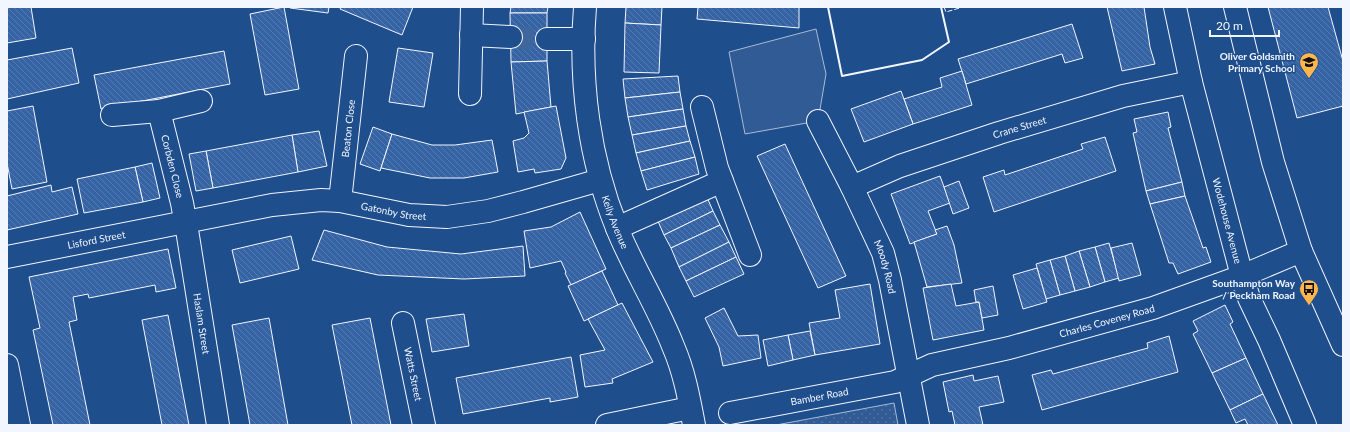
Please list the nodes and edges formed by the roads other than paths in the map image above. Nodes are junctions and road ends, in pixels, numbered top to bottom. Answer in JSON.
{"nodes":[{"id":1,"x":472,"y":7,"type":"edge"},
{"id":2,"x":585,"y":7,"type":"edge"},
{"id":3,"x":1175,"y":7,"type":"edge"},
{"id":4,"x":1235,"y":7,"type":"edge"},
{"id":5,"x":471,"y":35,"type":"junction"},
{"id":6,"x":511,"y":37,"type":"tunnel mouth"},
{"id":7,"x":547,"y":39,"type":"tunnel mouth"},
{"id":8,"x":584,"y":39,"type":"junction"},
{"id":9,"x":356,"y":56,"type":"dead end"},
{"id":10,"x":1191,"y":82,"type":"junction"},
{"id":11,"x":470,"y":94,"type":"dead end"},
{"id":12,"x":201,"y":101,"type":"dead end"},
{"id":13,"x":702,"y":107,"type":"dead end"},
{"id":14,"x":160,"y":111,"type":"junction"},
{"id":15,"x":112,"y":115,"type":"dead end"},
{"id":16,"x":818,"y":121,"type":"dead end"},
{"id":17,"x":600,"y":180,"type":"junction"},
{"id":18,"x":722,"y":181,"type":"junction"},
{"id":19,"x":852,"y":187,"type":"junction"},
{"id":20,"x":340,"y":201,"type":"junction"},
{"id":21,"x":186,"y":221,"type":"junction"},
{"id":22,"x":617,"y":228,"type":"junction"},
{"id":23,"x":1301,"y":251,"type":"junction"},
{"id":24,"x":750,"y":255,"type":"dead end"},
{"id":25,"x":7,"y":257,"type":"edge"},
{"id":26,"x":1242,"y":276,"type":"junction"},
{"id":27,"x":403,"y":323,"type":"dead end"},
{"id":28,"x":1343,"y":345,"type":"edge"},
{"id":29,"x":7,"y":365,"type":"edge"},
{"id":30,"x":909,"y":376,"type":"junction"},
{"id":31,"x":730,"y":413,"type":"dead end"},
{"id":32,"x":692,"y":416,"type":"edge"},
{"id":33,"x":19,"y":425,"type":"edge"},
{"id":34,"x":218,"y":425,"type":"edge"},
{"id":35,"x":424,"y":425,"type":"edge"},
{"id":36,"x":607,"y":425,"type":"edge"},
{"id":37,"x":918,"y":425,"type":"edge"},
{"id":38,"x":1305,"y":425,"type":"edge"}],
"edges":[{"from":1,"to":5,"type":"street"},
{"from":2,"to":8,"type":"street","name":"Kelly Avenue"},
{"from":3,"to":10,"type":"street","name":"Wodehouse Avenue"},
{"from":4,"to":23,"type":"street"},
{"from":5,"to":6,"type":"street"},
{"from":5,"to":11,"type":"street"},
{"from":7,"to":8,"type":"street"},
{"from":8,"to":17,"type":"street","name":"Kelly Avenue"},
{"from":9,"to":20,"type":"street","name":"Beaton Close"},
{"from":10,"to":19,"type":"street","name":"Crane Street"},
{"from":10,"to":26,"type":"street","name":"Wodehouse Avenue"},
{"from":12,"to":14,"type":"street"},
{"from":13,"to":18,"type":"street"},
{"from":14,"to":15,"type":"street"},
{"from":14,"to":21,"type":"street","name":"Corbden Close"},
{"from":16,"to":19,"type":"street","name":"Moody Road"},
{"from":17,"to":20,"type":"street","name":"Gatonby Street"},
{"from":17,"to":22,"type":"street","name":"Kelly Avenue"},
{"from":18,"to":22,"type":"street"},
{"from":18,"to":24,"type":"street"},
{"from":19,"to":30,"type":"street","name":"Moody Road"},
{"from":20,"to":21,"type":"street","name":"Gatonby Street"},
{"from":21,"to":25,"type":"street","name":"Lisford Street"},
{"from":21,"to":34,"type":"street","name":"Haslam Street"},
{"from":22,"to":32,"type":"street","name":"Kelly Avenue"},
{"from":23,"to":26,"type":"street","name":"Charles Coveney Road"},
{"from":23,"to":28,"type":"street"},
{"from":26,"to":30,"type":"street","name":"Charles Coveney Road"},
{"from":26,"to":38,"type":"street","name":"Wodehouse Avenue"},
{"from":27,"to":35,"type":"street","name":"Watts Street"},
{"from":29,"to":33,"type":"street"},
{"from":30,"to":31,"type":"street","name":"Bamber Road"},
{"from":30,"to":37,"type":"street","name":"Moody Road"},
{"from":32,"to":36,"type":"street"}]}
